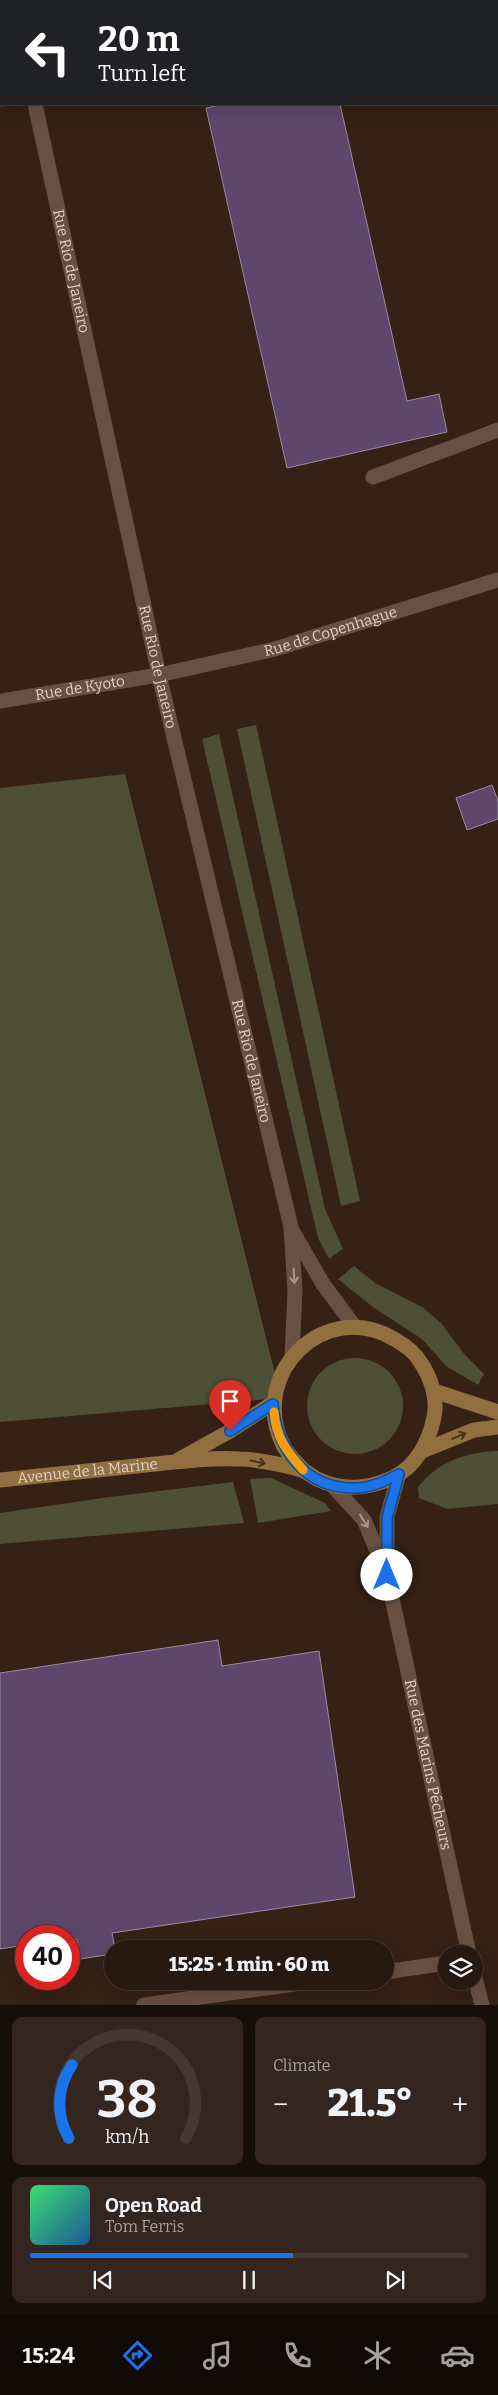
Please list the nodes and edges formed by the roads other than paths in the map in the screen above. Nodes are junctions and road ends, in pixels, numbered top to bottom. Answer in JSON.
{"nodes":[{"id":1,"x":35,"y":105,"type":"edge"},
{"id":2,"x":498,"y":430,"type":"edge"},
{"id":3,"x":372,"y":477,"type":"dead end"},
{"id":4,"x":498,"y":580,"type":"edge"},
{"id":5,"x":159,"y":675,"type":"junction"},
{"id":6,"x":0,"y":701,"type":"edge"},
{"id":7,"x":291,"y":1227,"type":"junction"},
{"id":8,"x":356,"y":1326,"type":"junction"},
{"id":9,"x":292,"y":1356,"type":"junction"},
{"id":10,"x":434,"y":1391,"type":"junction"},
{"id":11,"x":273,"y":1404,"type":"junction"},
{"id":12,"x":498,"y":1412,"type":"edge"},
{"id":13,"x":498,"y":1427,"type":"edge"},
{"id":14,"x":422,"y":1451,"type":"junction"},
{"id":15,"x":174,"y":1462,"type":"junction"},
{"id":16,"x":303,"y":1470,"type":"junction"},
{"id":17,"x":399,"y":1474,"type":"junction"},
{"id":18,"x":0,"y":1480,"type":"edge"},
{"id":19,"x":332,"y":1485,"type":"junction"},
{"id":20,"x":387,"y":1575,"type":"junction"},
{"id":21,"x":467,"y":1945,"type":"edge"},
{"id":22,"x":438,"y":1964,"type":"edge"},
{"id":23,"x":394,"y":1971,"type":"edge"},
{"id":24,"x":252,"y":1990,"type":"edge"},
{"id":25,"x":478,"y":1990,"type":"edge"},
{"id":26,"x":144,"y":2005,"type":"edge"},
{"id":27,"x":482,"y":2005,"type":"edge"}],
"edges":[{"from":1,"to":5,"type":"street","name":"Rue Rio de Janeiro"},
{"from":2,"to":3,"type":"street"},
{"from":4,"to":5,"type":"street","name":"Rue de Copenhague"},
{"from":5,"to":6,"type":"street","name":"Rue de Kyoto"},
{"from":5,"to":7,"type":"street","name":"Rue Rio de Janeiro"},
{"from":7,"to":8,"type":"street","name":"Rue Rio de Janeiro"},
{"from":7,"to":9,"type":"street","name":"Rue Rio de Janeiro","one_way":true},
{"from":8,"to":9,"type":"main road"},
{"from":8,"to":10,"type":"main road"},
{"from":9,"to":11,"type":"main road"},
{"from":10,"to":12,"type":"main road"},
{"from":10,"to":14,"type":"main road"},
{"from":11,"to":15,"type":"main road","name":"Avenue de la Marine"},
{"from":11,"to":16,"type":"main road"},
{"from":14,"to":13,"type":"main road","one_way":true},
{"from":14,"to":17,"type":"main road"},
{"from":15,"to":16,"type":"main road","name":"Avenue de la Marine","one_way":true},
{"from":15,"to":18,"type":"main road","name":"Avenue de la Marine"},
{"from":16,"to":19,"type":"main road"},
{"from":17,"to":19,"type":"main road"},
{"from":17,"to":20,"type":"street","name":"Rue des Marins Pêcheurs"},
{"from":19,"to":20,"type":"street","name":"Rue des Marins Pêcheurs","one_way":true},
{"from":20,"to":21,"type":"street","name":"Rue des Marins Pêcheurs"},
{"from":22,"to":23,"type":"street"},
{"from":24,"to":26,"type":"street"},
{"from":25,"to":27,"type":"street"}]}
